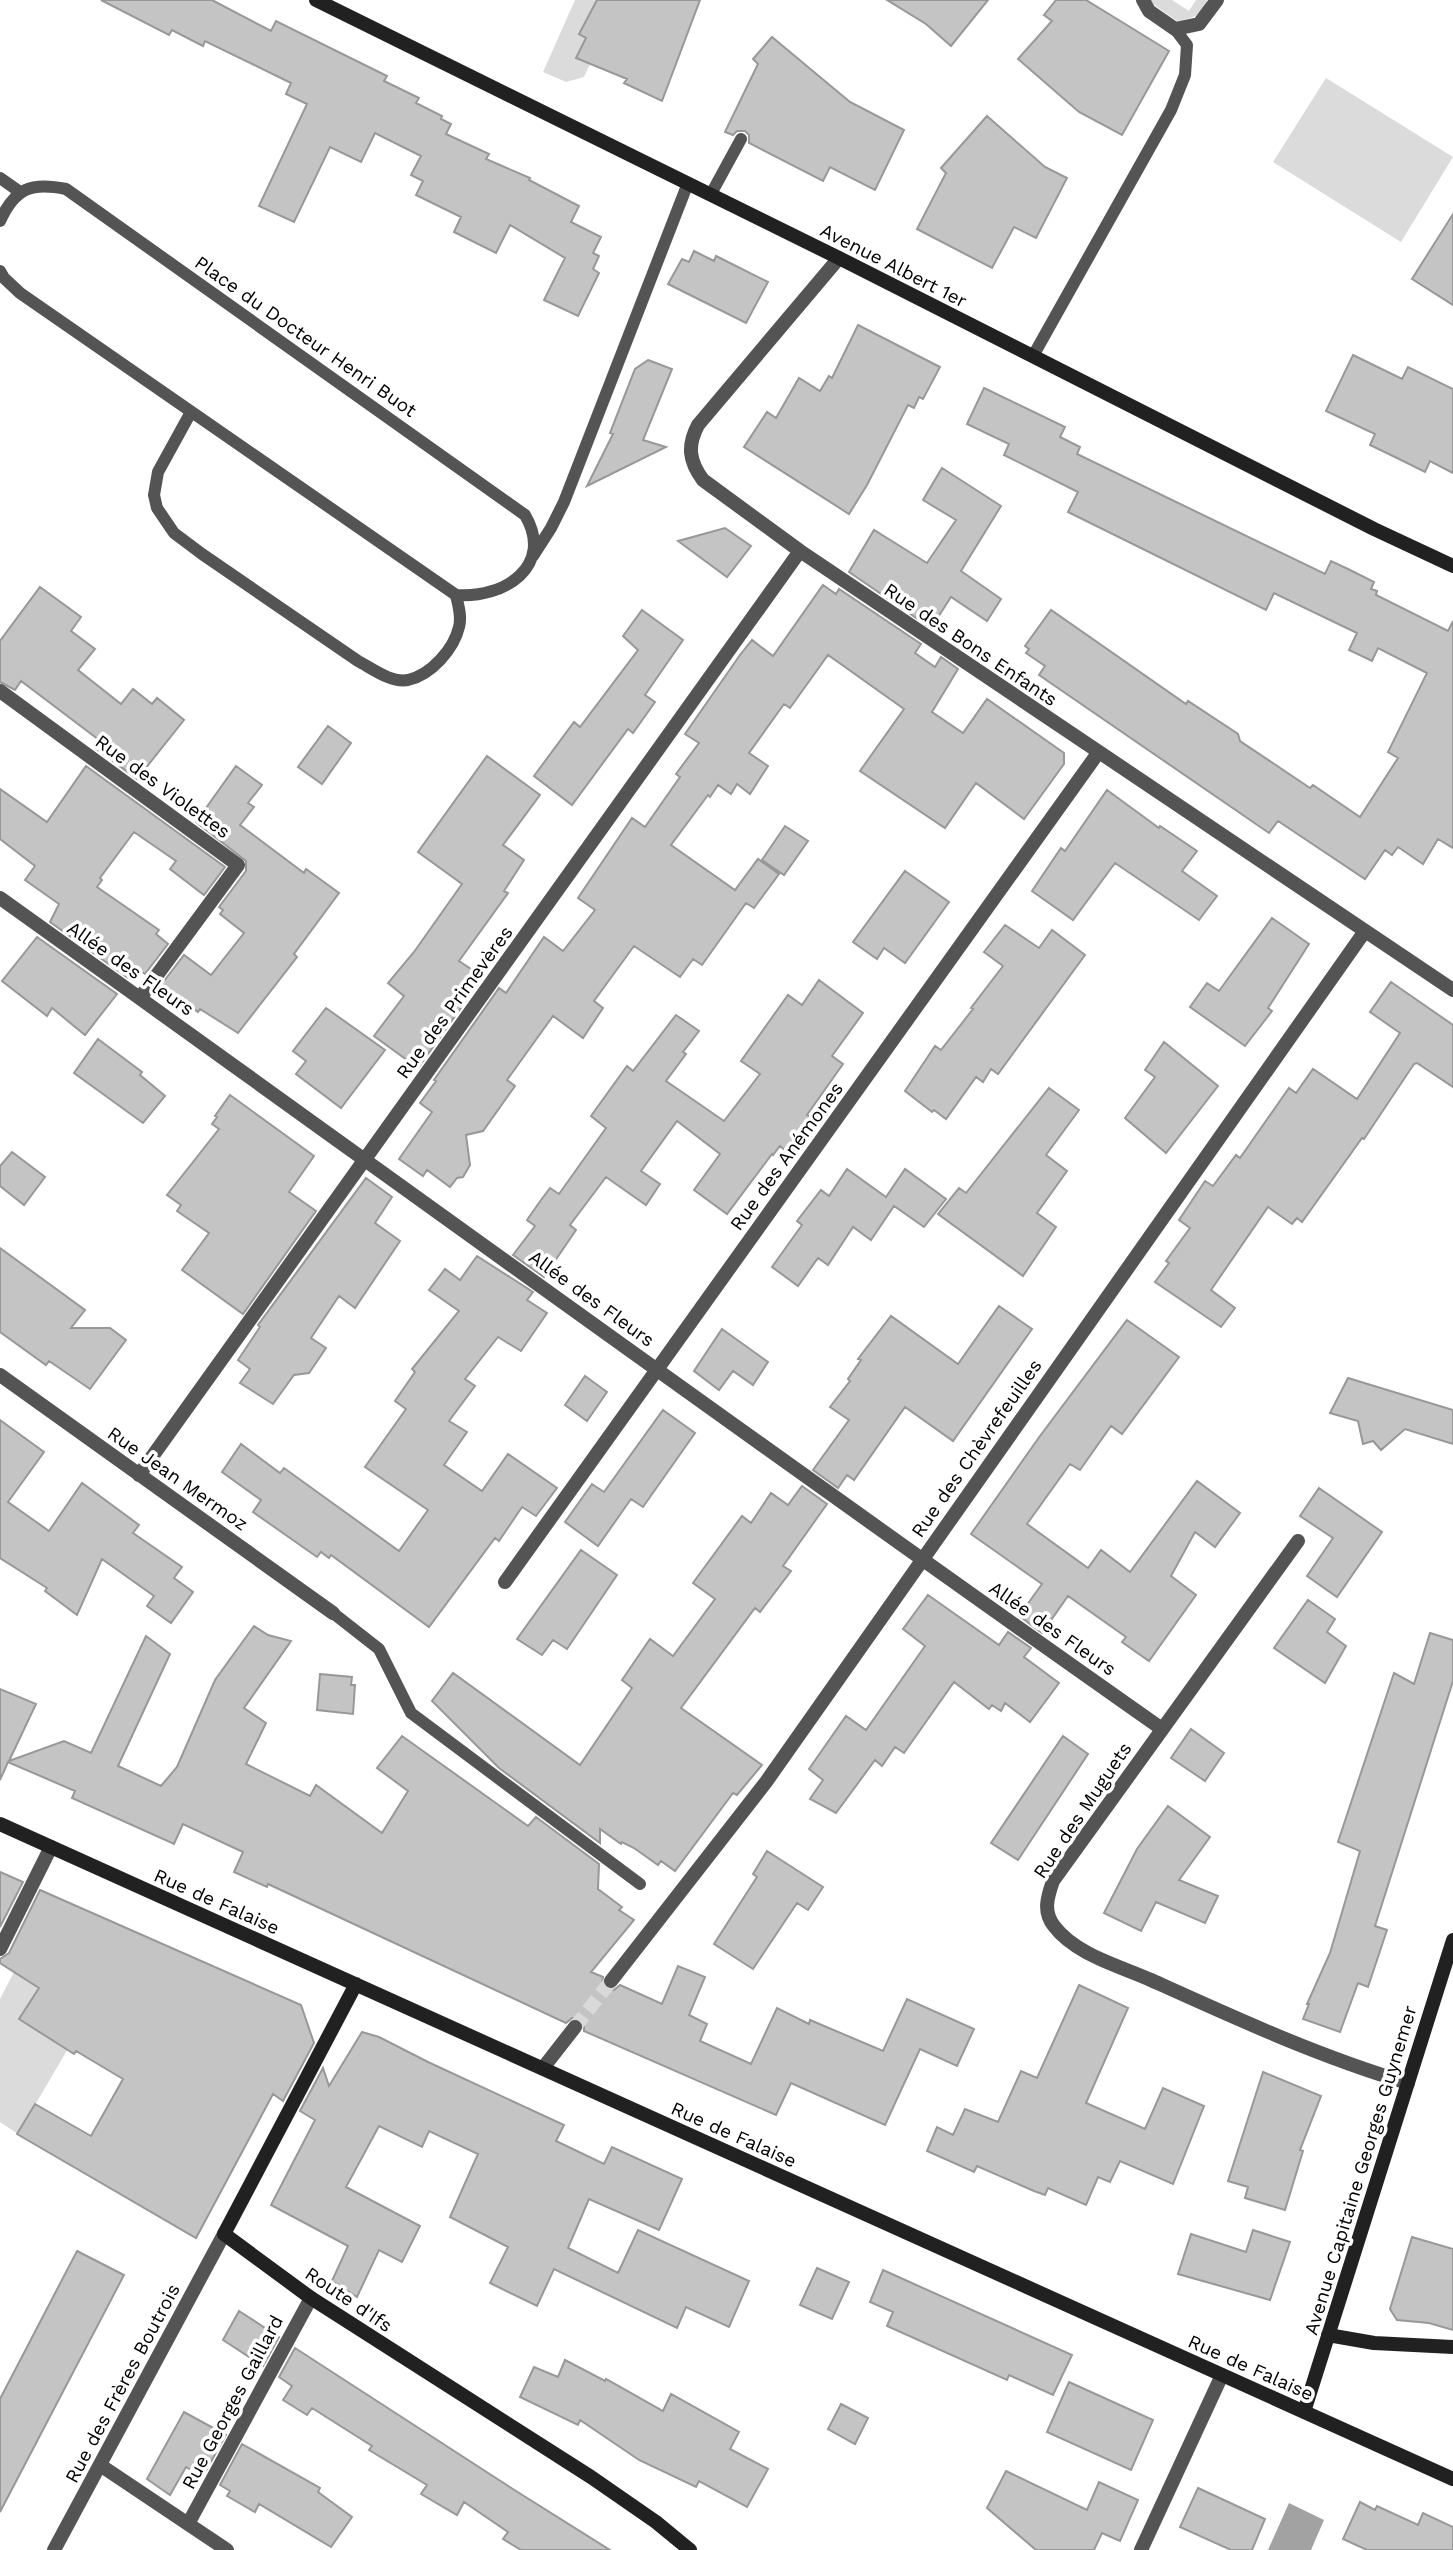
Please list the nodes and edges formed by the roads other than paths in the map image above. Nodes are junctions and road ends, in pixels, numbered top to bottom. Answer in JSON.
{"nodes":[{"id":1,"x":316,"y":0,"type":"edge"},
{"id":2,"x":1143,"y":0,"type":"edge"},
{"id":3,"x":1217,"y":0,"type":"edge"},
{"id":4,"x":1175,"y":29,"type":"junction"},
{"id":5,"x":741,"y":139,"type":"dead end"},
{"id":6,"x":0,"y":178,"type":"edge"},
{"id":7,"x":688,"y":183,"type":"junction"},
{"id":8,"x":20,"y":192,"type":"junction"},
{"id":9,"x":711,"y":194,"type":"junction"},
{"id":10,"x":0,"y":221,"type":"edge"},
{"id":11,"x":839,"y":258,"type":"junction"},
{"id":12,"x":0,"y":271,"type":"edge"},
{"id":13,"x":1033,"y":356,"type":"junction"},
{"id":14,"x":191,"y":411,"type":"junction"},
{"id":15,"x":800,"y":551,"type":"junction"},
{"id":16,"x":531,"y":560,"type":"junction"},
{"id":17,"x":1453,"y":566,"type":"edge"},
{"id":18,"x":456,"y":595,"type":"junction"},
{"id":19,"x":0,"y":691,"type":"edge"},
{"id":20,"x":1098,"y":753,"type":"junction"},
{"id":21,"x":0,"y":898,"type":"edge"},
{"id":22,"x":1366,"y":931,"type":"junction"},
{"id":23,"x":1453,"y":990,"type":"edge"},
{"id":24,"x":140,"y":998,"type":"junction"},
{"id":25,"x":366,"y":1159,"type":"junction"},
{"id":26,"x":657,"y":1369,"type":"junction"},
{"id":27,"x":0,"y":1376,"type":"edge"},
{"id":28,"x":139,"y":1475,"type":"junction"},
{"id":29,"x":1298,"y":1541,"type":"dead end"},
{"id":30,"x":921,"y":1560,"type":"junction"},
{"id":31,"x":505,"y":1582,"type":"dead end"},
{"id":32,"x":333,"y":1613,"type":"joint"},
{"id":33,"x":1162,"y":1729,"type":"junction"},
{"id":34,"x":0,"y":1824,"type":"edge"},
{"id":35,"x":51,"y":1847,"type":"junction"},
{"id":36,"x":640,"y":1884,"type":"dead end"},
{"id":37,"x":1453,"y":1940,"type":"edge"},
{"id":38,"x":0,"y":1949,"type":"edge"},
{"id":39,"x":611,"y":1981,"type":"tunnel mouth"},
{"id":40,"x":356,"y":1984,"type":"junction"},
{"id":41,"x":575,"y":2027,"type":"tunnel mouth"},
{"id":42,"x":543,"y":2068,"type":"junction"},
{"id":43,"x":1408,"y":2082,"type":"junction"},
{"id":44,"x":224,"y":2234,"type":"junction"},
{"id":45,"x":311,"y":2298,"type":"junction"},
{"id":46,"x":1328,"y":2335,"type":"junction"},
{"id":47,"x":1453,"y":2347,"type":"edge"},
{"id":48,"x":1222,"y":2375,"type":"junction"},
{"id":49,"x":1304,"y":2412,"type":"junction"},
{"id":50,"x":100,"y":2465,"type":"junction"},
{"id":51,"x":1453,"y":2479,"type":"edge"},
{"id":52,"x":188,"y":2524,"type":"junction"},
{"id":53,"x":54,"y":2550,"type":"edge"},
{"id":54,"x":227,"y":2550,"type":"edge"},
{"id":55,"x":690,"y":2550,"type":"edge"},
{"id":56,"x":1141,"y":2550,"type":"edge"}],
"edges":[{"from":1,"to":7,"type":"street","name":"Avenue Albert 1er"},
{"from":2,"to":4,"type":"street"},
{"from":3,"to":4,"type":"street"},
{"from":4,"to":13,"type":"lane"},
{"from":5,"to":9,"type":"lane"},
{"from":6,"to":8,"type":"lane"},
{"from":7,"to":9,"type":"street","name":"Avenue Albert 1er"},
{"from":7,"to":16,"type":"lane"},
{"from":8,"to":10,"type":"lane"},
{"from":8,"to":16,"type":"lane","name":"Place du Docteur Henri Buot"},
{"from":9,"to":11,"type":"street","name":"Avenue Albert 1er"},
{"from":11,"to":13,"type":"street","name":"Avenue Albert 1er"},
{"from":11,"to":15,"type":"street","name":"Rue des Bons Enfants"},
{"from":12,"to":14,"type":"lane"},
{"from":13,"to":17,"type":"street","name":"Avenue Albert 1er"},
{"from":14,"to":18,"type":"lane"},
{"from":14,"to":18,"type":"lane"},
{"from":15,"to":20,"type":"street","name":"Rue des Bons Enfants"},
{"from":15,"to":25,"type":"street","name":"Rue des Primevères"},
{"from":16,"to":18,"type":"lane"},
{"from":19,"to":24,"type":"street","name":"Rue des Violettes"},
{"from":20,"to":22,"type":"street","name":"Rue des Bons Enfants"},
{"from":20,"to":26,"type":"street","name":"Rue des Anémones"},
{"from":21,"to":24,"type":"street","name":"Allée des Fleurs"},
{"from":22,"to":23,"type":"street","name":"Rue des Bons Enfants"},
{"from":22,"to":30,"type":"street","name":"Rue des Chèvrefeuilles"},
{"from":24,"to":25,"type":"street","name":"Allée des Fleurs"},
{"from":25,"to":26,"type":"street","name":"Allée des Fleurs"},
{"from":25,"to":28,"type":"street","name":"Rue des Primevères"},
{"from":26,"to":30,"type":"street","name":"Allée des Fleurs"},
{"from":26,"to":31,"type":"street","name":"Rue des Anémones"},
{"from":27,"to":28,"type":"street","name":"Rue Jean Mermoz"},
{"from":28,"to":32,"type":"street","name":"Rue Jean Mermoz"},
{"from":29,"to":33,"type":"street","name":"Rue des Muguets"},
{"from":30,"to":33,"type":"street","name":"Allée des Fleurs"},
{"from":30,"to":39,"type":"street","name":"Rue des Chèvrefeuilles"},
{"from":32,"to":36,"type":"lane"},
{"from":33,"to":43,"type":"street","name":"Rue des Muguets"},
{"from":34,"to":35,"type":"street","name":"Rue de Falaise"},
{"from":35,"to":38,"type":"street"},
{"from":35,"to":40,"type":"street","name":"Rue de Falaise"},
{"from":37,"to":43,"type":"street","name":"Avenue Capitaine Georges Guynemer"},
{"from":40,"to":42,"type":"street","name":"Rue de Falaise"},
{"from":40,"to":44,"type":"street"},
{"from":41,"to":42,"type":"street"},
{"from":42,"to":48,"type":"street","name":"Rue de Falaise"},
{"from":43,"to":46,"type":"street","name":"Avenue Capitaine Georges Guynemer"},
{"from":44,"to":45,"type":"street","name":"Route d'Ifs"},
{"from":44,"to":50,"type":"street","name":"Rue des Frères Boutrois"},
{"from":45,"to":52,"type":"street","name":"Rue Georges Gaillard"},
{"from":45,"to":55,"type":"street","name":"Route d'Ifs"},
{"from":46,"to":47,"type":"street"},
{"from":46,"to":49,"type":"street","name":"Avenue Capitaine Georges Guynemer"},
{"from":48,"to":49,"type":"street","name":"Rue de Falaise"},
{"from":48,"to":56,"type":"street"},
{"from":49,"to":51,"type":"street","name":"Rue de Falaise"},
{"from":50,"to":52,"type":"street","name":"Rue Georges Gaillard"},
{"from":50,"to":53,"type":"street","name":"Rue des Frères Boutrois"},
{"from":52,"to":54,"type":"street","name":"Rue Georges Gaillard"}]}
